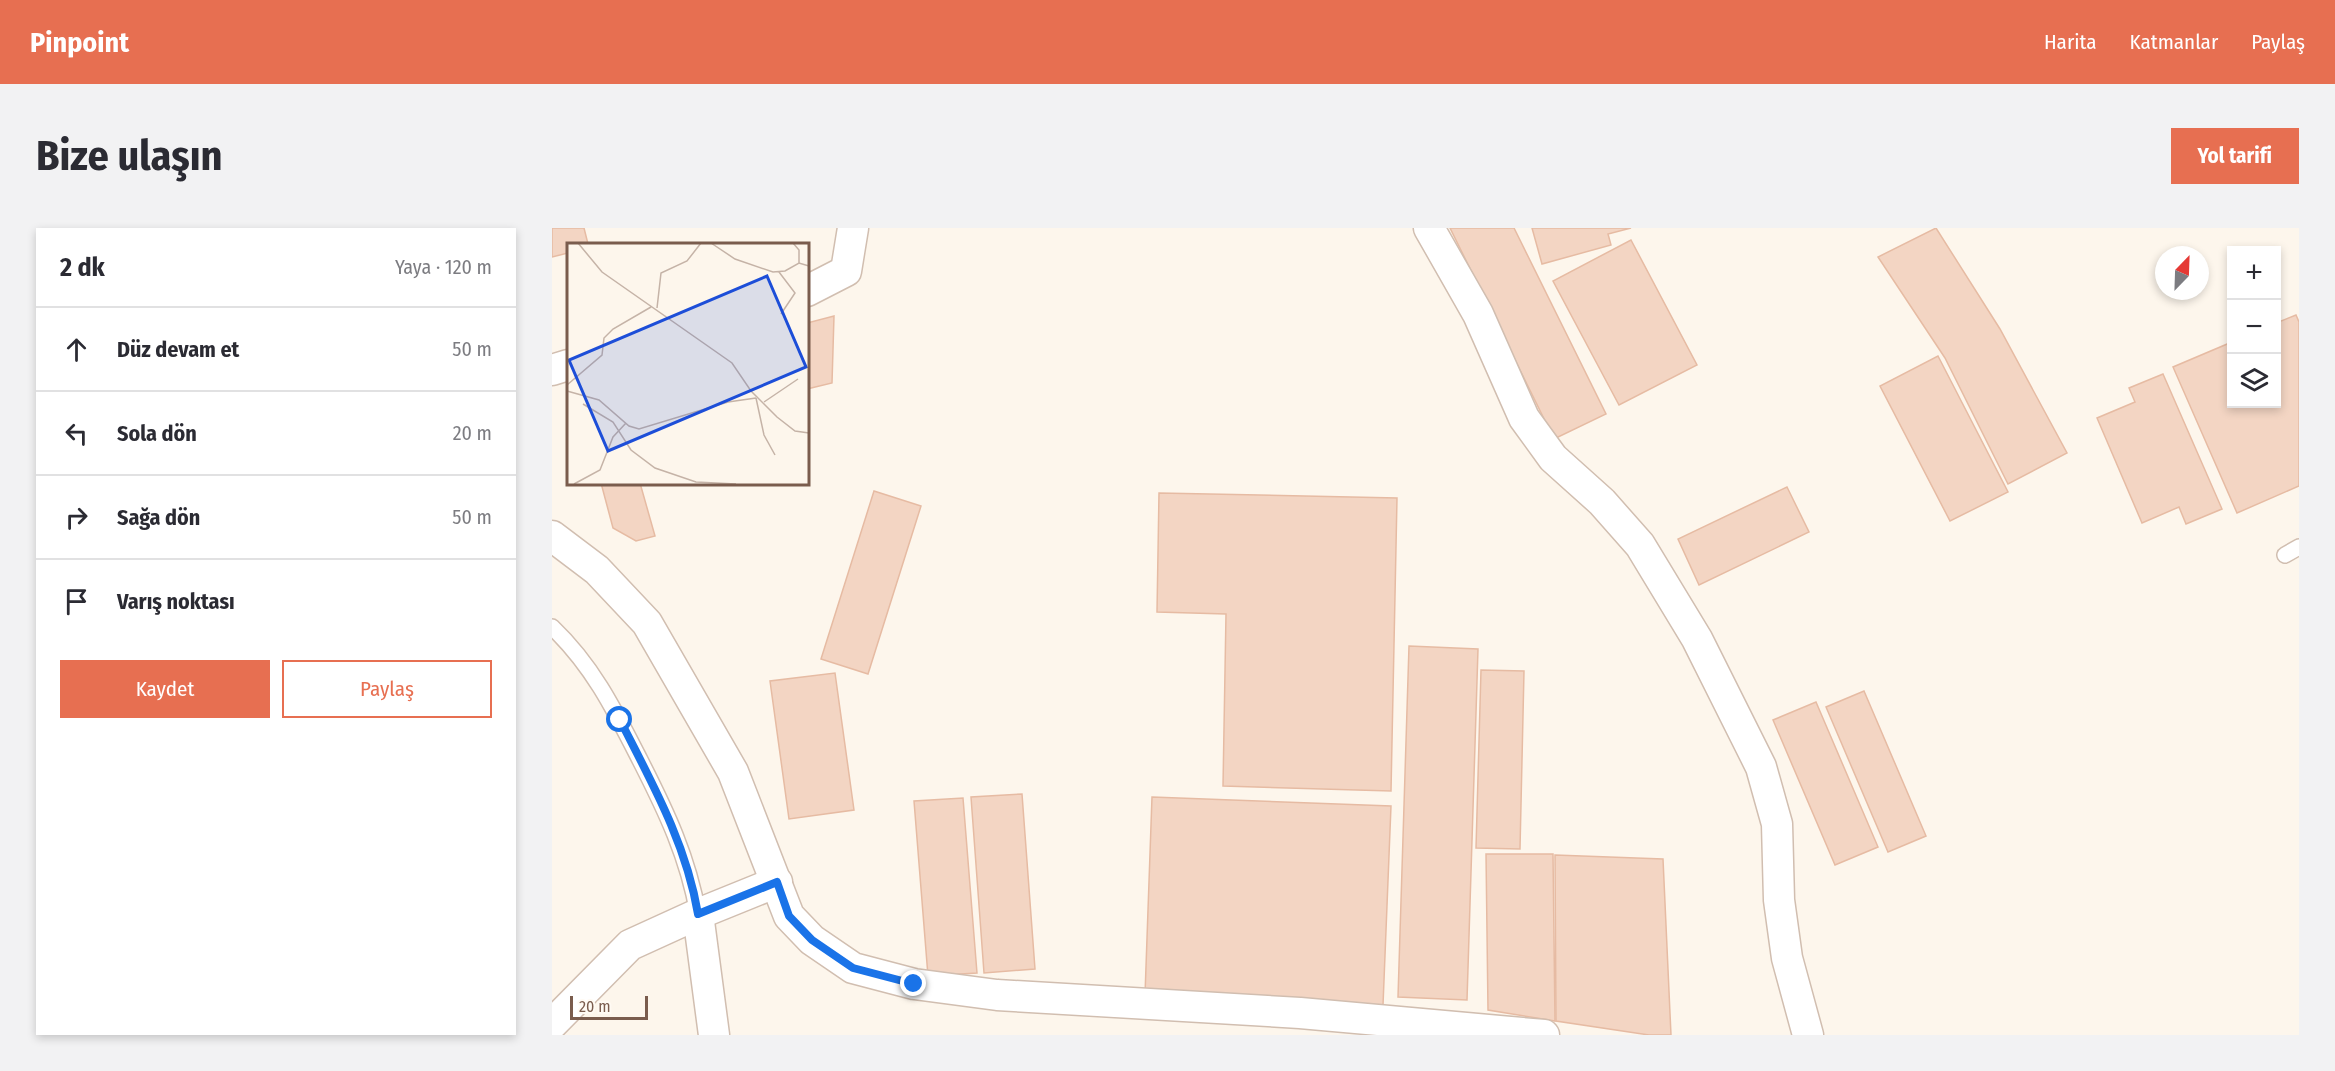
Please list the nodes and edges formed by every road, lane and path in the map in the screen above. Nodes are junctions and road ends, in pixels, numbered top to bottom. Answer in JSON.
{"nodes":[{"id":1,"x":854,"y":228,"type":"edge"},
{"id":2,"x":1428,"y":228,"type":"edge"},
{"id":3,"x":808,"y":290,"type":"edge"},
{"id":4,"x":567,"y":365,"type":"edge"},
{"id":5,"x":552,"y":370,"type":"edge"},
{"id":6,"x":552,"y":536,"type":"edge"},
{"id":7,"x":2299,"y":547,"type":"edge"},
{"id":8,"x":2285,"y":555,"type":"dead end"},
{"id":9,"x":552,"y":627,"type":"edge"},
{"id":10,"x":777,"y":882,"type":"junction"},
{"id":11,"x":723,"y":903,"type":"junction"},
{"id":12,"x":552,"y":1024,"type":"edge"},
{"id":13,"x":714,"y":1035,"type":"edge"},
{"id":14,"x":1544,"y":1035,"type":"edge"},
{"id":15,"x":1808,"y":1035,"type":"edge"}],
"edges":[{"from":1,"to":3,"type":"street"},
{"from":2,"to":15,"type":"street"},
{"from":4,"to":5,"type":"street"},
{"from":6,"to":10,"type":"street"},
{"from":7,"to":8,"type":"lane"},
{"from":9,"to":11,"type":"lane"},
{"from":10,"to":11,"type":"street"},
{"from":10,"to":14,"type":"street"},
{"from":11,"to":12,"type":"street"},
{"from":11,"to":13,"type":"street"}]}
